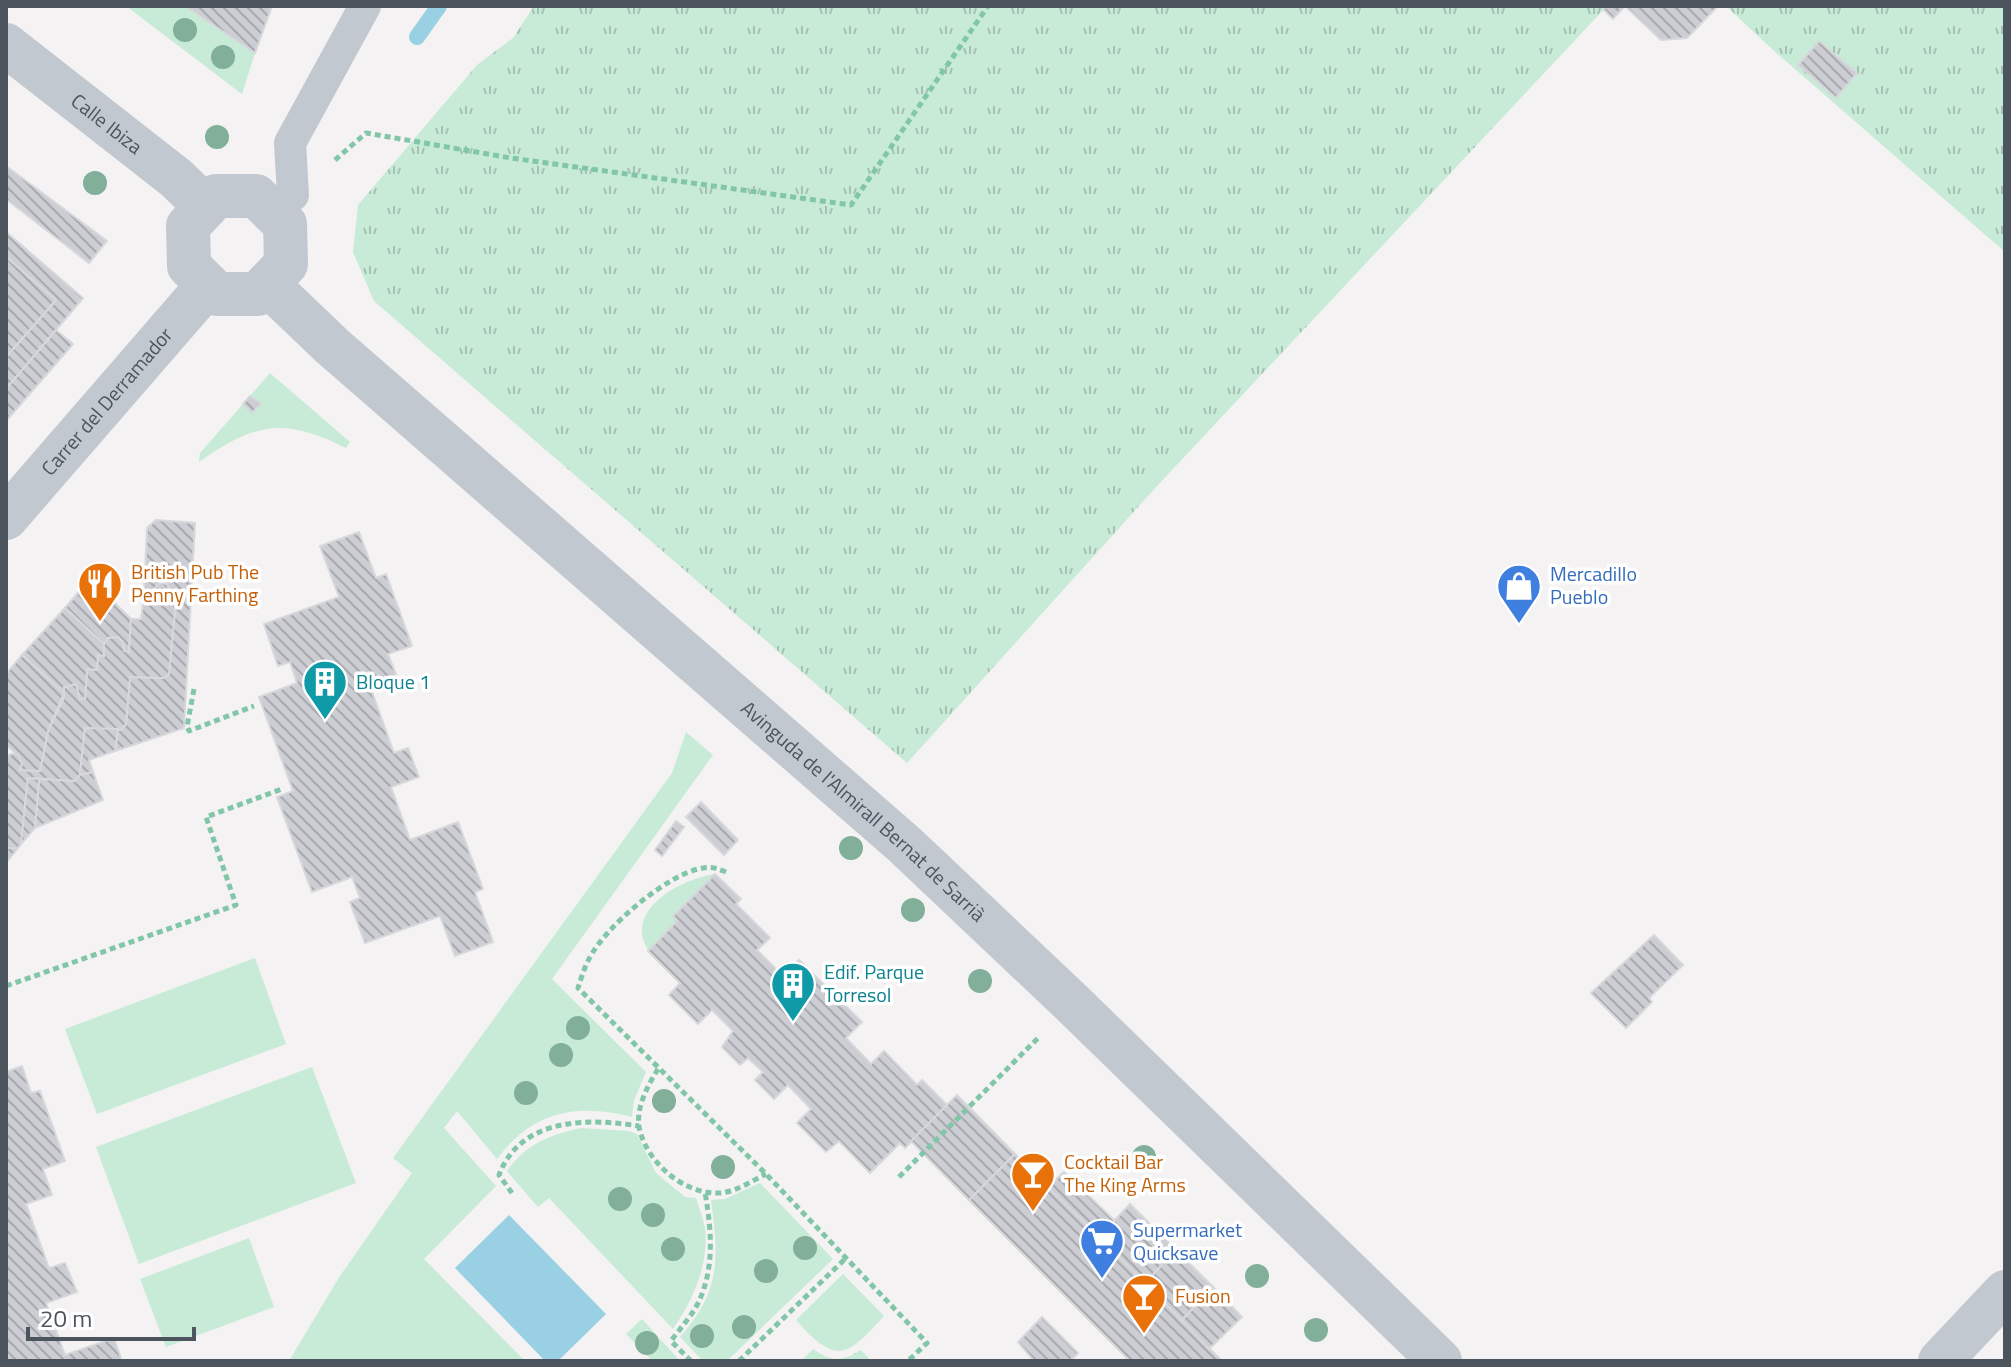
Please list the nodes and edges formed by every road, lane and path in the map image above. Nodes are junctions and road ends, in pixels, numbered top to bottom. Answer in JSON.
{"nodes":[{"id":1,"x":365,"y":6,"type":"edge"},
{"id":2,"x":988,"y":6,"type":"edge"},
{"id":3,"x":6,"y":45,"type":"edge"},
{"id":4,"x":293,"y":195,"type":"joint"},
{"id":5,"x":206,"y":207,"type":"junction"},
{"id":6,"x":267,"y":284,"type":"junction"},
{"id":7,"x":208,"y":285,"type":"junction"},
{"id":8,"x":6,"y":518,"type":"edge"},
{"id":9,"x":194,"y":689,"type":"dead end"},
{"id":10,"x":254,"y":706,"type":"dead end"},
{"id":11,"x":282,"y":789,"type":"dead end"},
{"id":12,"x":726,"y":872,"type":"dead end"},
{"id":13,"x":6,"y":986,"type":"edge"},
{"id":14,"x":1071,"y":1002,"type":"junction"},
{"id":15,"x":658,"y":1069,"type":"junction"},
{"id":16,"x":639,"y":1126,"type":"junction"},
{"id":17,"x":766,"y":1174,"type":"junction"},
{"id":18,"x":899,"y":1177,"type":"dead end"},
{"id":19,"x":705,"y":1192,"type":"junction"},
{"id":20,"x":512,"y":1193,"type":"dead end"},
{"id":21,"x":846,"y":1258,"type":"junction"},
{"id":22,"x":2005,"y":1292,"type":"edge"},
{"id":23,"x":691,"y":1361,"type":"edge"},
{"id":24,"x":739,"y":1361,"type":"edge"},
{"id":25,"x":908,"y":1361,"type":"edge"},
{"id":26,"x":1440,"y":1361,"type":"edge"},
{"id":27,"x":1940,"y":1361,"type":"edge"}],
"edges":[{"from":1,"to":4,"type":"street"},
{"from":2,"to":4,"type":"path"},
{"from":3,"to":5,"type":"street","name":"Calle Ibiza"},
{"from":5,"to":6,"type":"street"},
{"from":5,"to":7,"type":"street"},
{"from":6,"to":7,"type":"street"},
{"from":6,"to":14,"type":"street","name":"Avinguda de l'Almirall Bernat de Sarrià"},
{"from":7,"to":8,"type":"street","name":"Carrer del Derramador"},
{"from":9,"to":10,"type":"path"},
{"from":11,"to":13,"type":"path"},
{"from":12,"to":15,"type":"path"},
{"from":14,"to":18,"type":"path"},
{"from":14,"to":26,"type":"street","name":"Avinguda de l'Almirall Bernat de Sarrià"},
{"from":15,"to":16,"type":"path"},
{"from":15,"to":17,"type":"path"},
{"from":16,"to":19,"type":"path"},
{"from":16,"to":20,"type":"path"},
{"from":17,"to":19,"type":"path"},
{"from":17,"to":21,"type":"path"},
{"from":19,"to":23,"type":"path"},
{"from":21,"to":24,"type":"path"},
{"from":21,"to":25,"type":"path"},
{"from":22,"to":27,"type":"street"}]}
